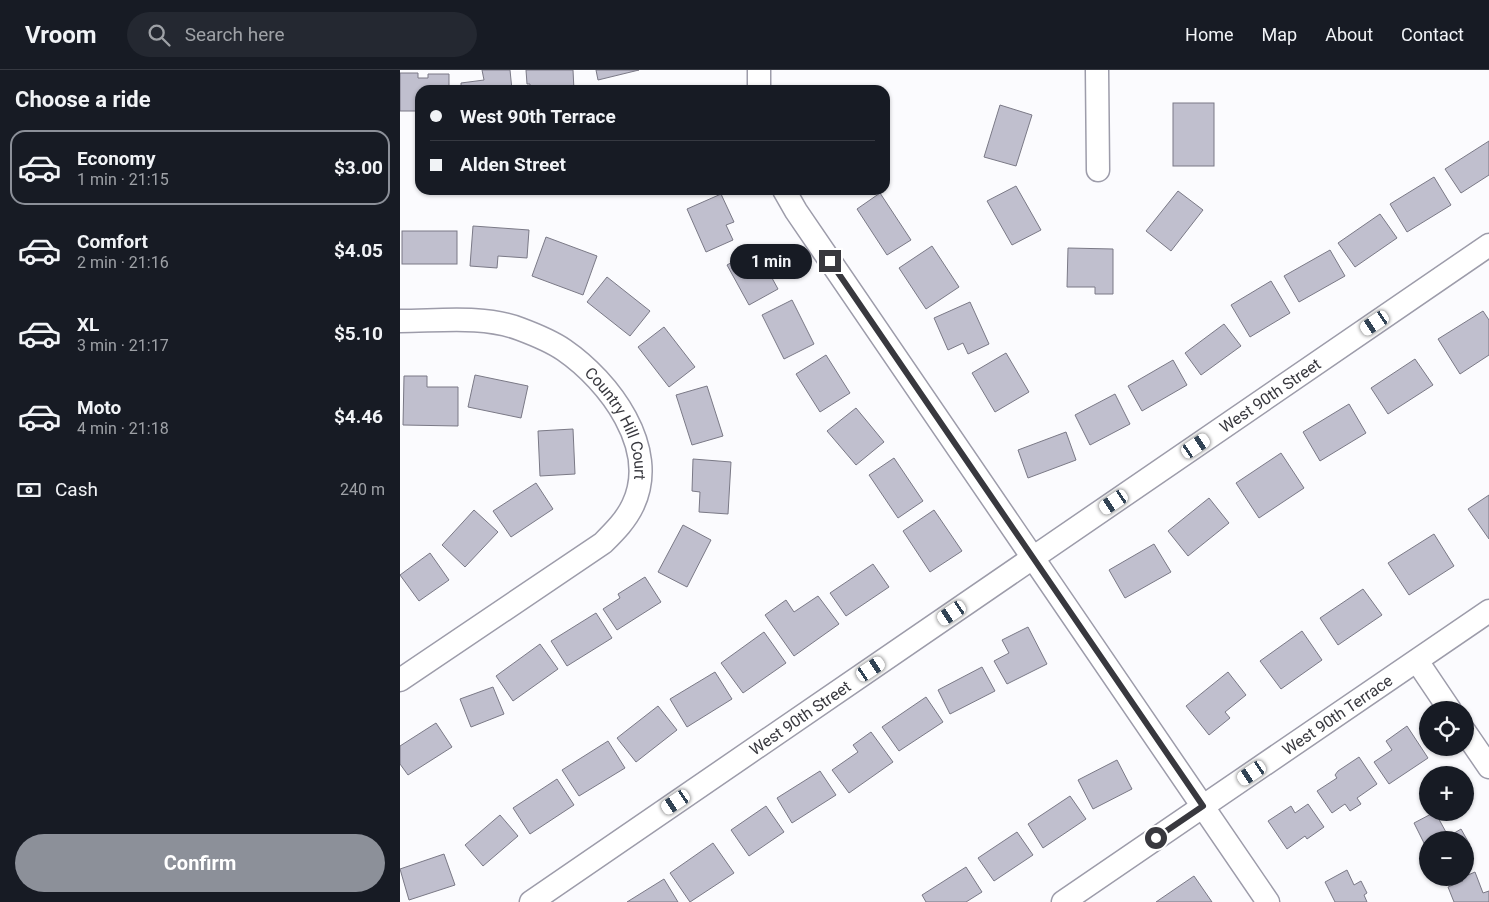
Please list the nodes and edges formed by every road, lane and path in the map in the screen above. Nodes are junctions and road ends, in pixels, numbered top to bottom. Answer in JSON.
{"nodes":[{"id":1,"x":759,"y":70,"type":"edge"},
{"id":2,"x":1096,"y":70,"type":"edge"},
{"id":3,"x":759,"y":85,"type":"edge"},
{"id":4,"x":1098,"y":170,"type":"dead end"},
{"id":5,"x":787,"y":195,"type":"edge"},
{"id":6,"x":1489,"y":245,"type":"edge"},
{"id":7,"x":400,"y":321,"type":"edge"},
{"id":8,"x":1033,"y":558,"type":"junction"},
{"id":9,"x":1489,"y":611,"type":"edge"},
{"id":10,"x":1417,"y":661,"type":"junction"},
{"id":11,"x":400,"y":680,"type":"edge"},
{"id":12,"x":1444,"y":701,"type":"edge"},
{"id":13,"x":1474,"y":745,"type":"edge"},
{"id":14,"x":1489,"y":767,"type":"edge"},
{"id":15,"x":1203,"y":806,"type":"junction"},
{"id":16,"x":531,"y":902,"type":"edge"},
{"id":17,"x":1064,"y":902,"type":"edge"},
{"id":18,"x":1268,"y":902,"type":"edge"}],
"edges":[{"from":1,"to":3,"type":"street"},
{"from":2,"to":4,"type":"street"},
{"from":5,"to":8,"type":"street"},
{"from":6,"to":8,"type":"street","name":"West 90th Street"},
{"from":7,"to":11,"type":"street","name":"Country Hill Court"},
{"from":8,"to":15,"type":"street"},
{"from":8,"to":16,"type":"street","name":"West 90th Street"},
{"from":9,"to":10,"type":"street","name":"West 90th Terrace"},
{"from":10,"to":12,"type":"street"},
{"from":10,"to":15,"type":"street","name":"West 90th Terrace"},
{"from":13,"to":14,"type":"street"},
{"from":15,"to":17,"type":"street","name":"West 90th Terrace"},
{"from":15,"to":18,"type":"street"}]}
